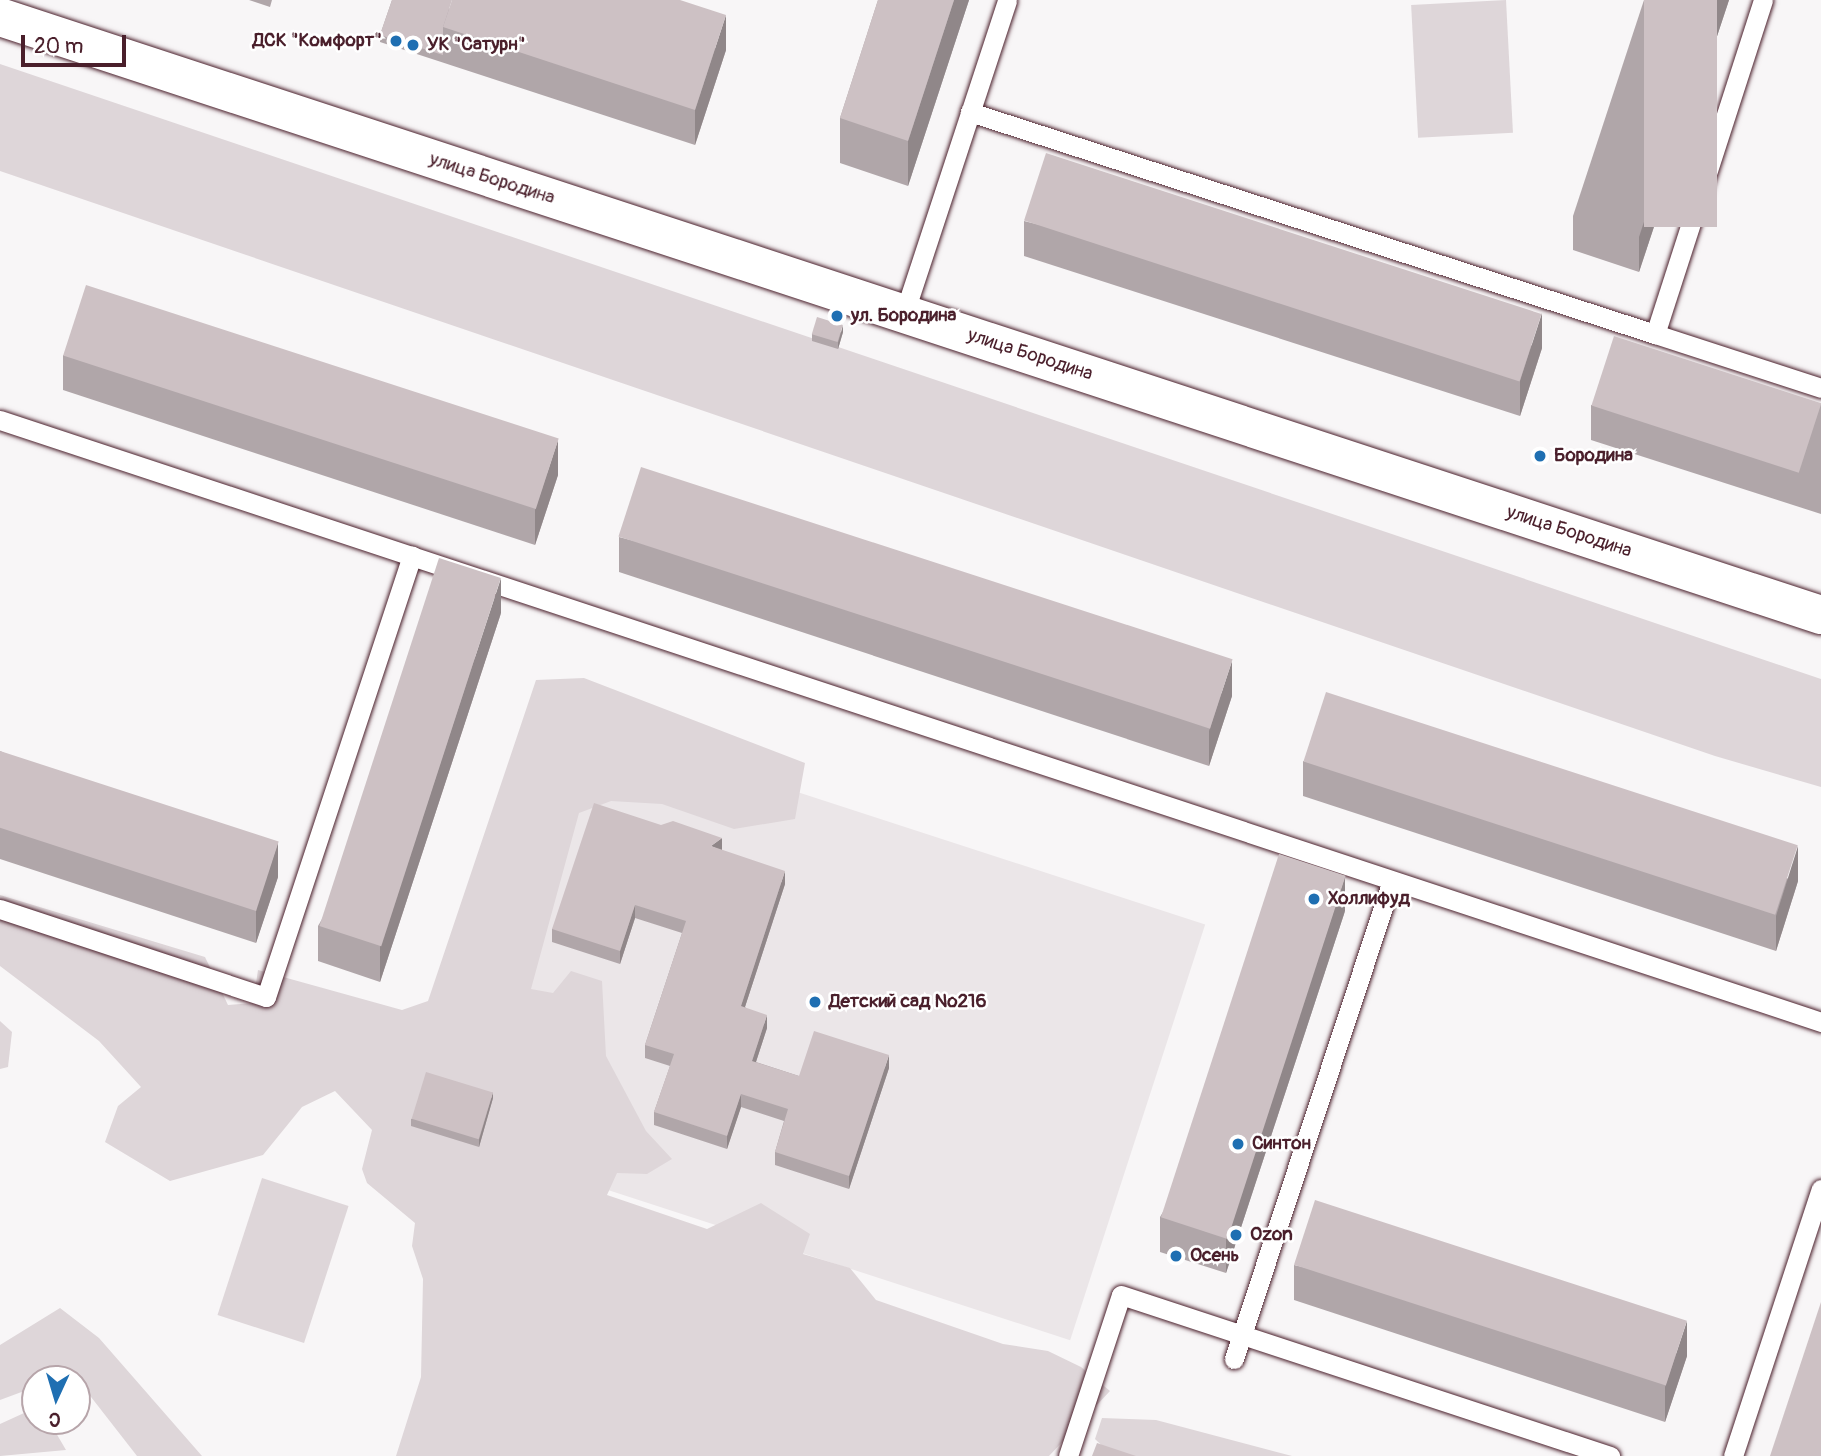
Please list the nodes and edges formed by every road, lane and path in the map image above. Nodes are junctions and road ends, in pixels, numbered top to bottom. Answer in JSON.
{"nodes":[{"id":1,"x":1007,"y":0,"type":"edge"},
{"id":2,"x":1763,"y":0,"type":"edge"},
{"id":3,"x":0,"y":18,"type":"edge"},
{"id":4,"x":970,"y":112,"type":"junction"},
{"id":5,"x":904,"y":314,"type":"junction"},
{"id":6,"x":1655,"y":334,"type":"junction"},
{"id":7,"x":1821,"y":387,"type":"edge"},
{"id":8,"x":0,"y":420,"type":"edge"},
{"id":9,"x":412,"y":556,"type":"junction"},
{"id":10,"x":1821,"y":615,"type":"edge"},
{"id":11,"x":1392,"y":880,"type":"junction"},
{"id":12,"x":0,"y":909,"type":"edge"},
{"id":13,"x":1821,"y":1022,"type":"edge"},
{"id":14,"x":1821,"y":1189,"type":"edge"},
{"id":15,"x":1242,"y":1336,"type":"junction"},
{"id":16,"x":1234,"y":1359,"type":"dead end"},
{"id":17,"x":1068,"y":1456,"type":"edge"},
{"id":18,"x":1610,"y":1456,"type":"edge"},
{"id":19,"x":1733,"y":1456,"type":"edge"}],
"edges":[{"from":1,"to":4,"type":"lane"},
{"from":2,"to":6,"type":"lane"},
{"from":3,"to":5,"type":"street","name":"улица Бородина"},
{"from":4,"to":5,"type":"lane"},
{"from":4,"to":6,"type":"lane"},
{"from":5,"to":10,"type":"street","name":"улица Бородина"},
{"from":6,"to":7,"type":"lane"},
{"from":8,"to":9,"type":"lane"},
{"from":9,"to":11,"type":"lane"},
{"from":9,"to":12,"type":"lane"},
{"from":11,"to":13,"type":"lane"},
{"from":11,"to":15,"type":"lane"},
{"from":14,"to":19,"type":"lane"},
{"from":15,"to":16,"type":"lane"},
{"from":15,"to":17,"type":"lane"},
{"from":15,"to":18,"type":"lane"}]}
